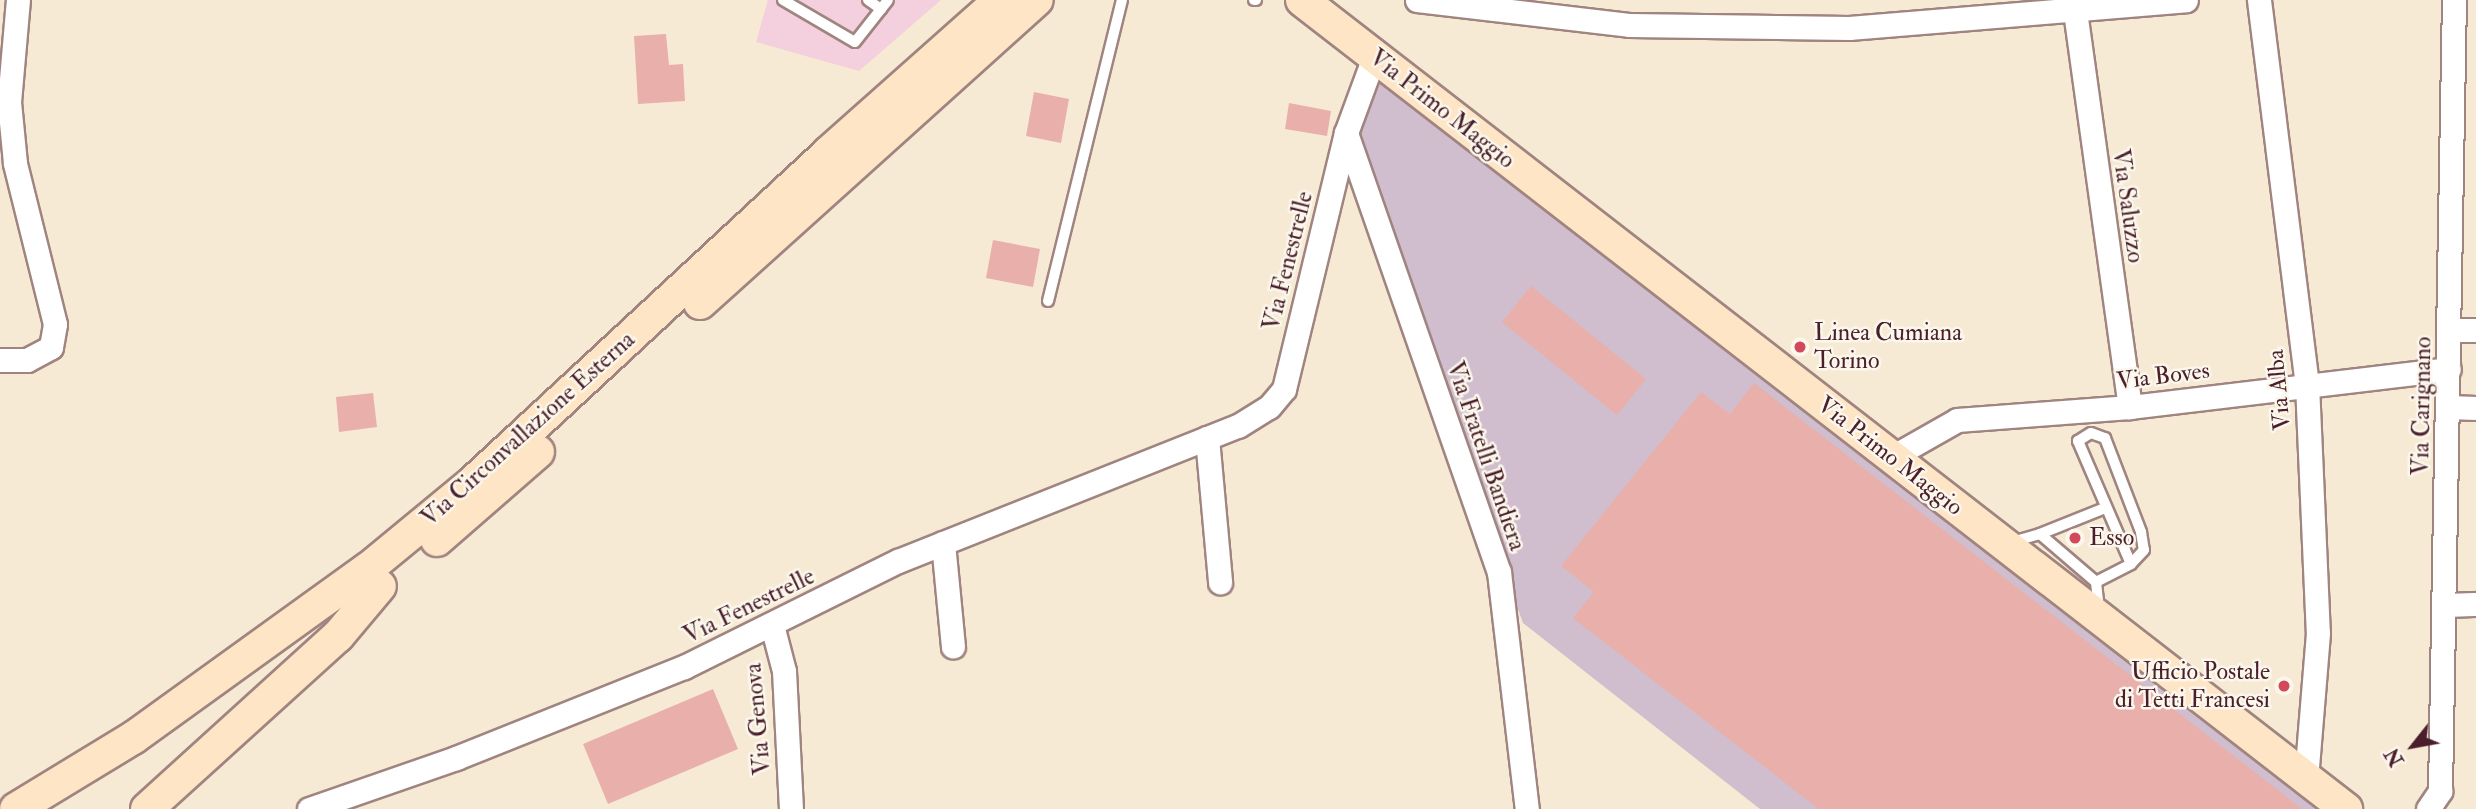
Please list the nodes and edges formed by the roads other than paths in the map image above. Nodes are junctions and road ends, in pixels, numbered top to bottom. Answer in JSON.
{"nodes":[{"id":1,"x":18,"y":0,"type":"edge"},
{"id":2,"x":783,"y":0,"type":"edge"},
{"id":3,"x":868,"y":0,"type":"edge"},
{"id":4,"x":1000,"y":0,"type":"edge"},
{"id":5,"x":1037,"y":0,"type":"edge"},
{"id":6,"x":1122,"y":0,"type":"edge"},
{"id":7,"x":1302,"y":0,"type":"edge"},
{"id":8,"x":1417,"y":0,"type":"edge"},
{"id":9,"x":2186,"y":0,"type":"edge"},
{"id":10,"x":2259,"y":0,"type":"edge"},
{"id":11,"x":2454,"y":0,"type":"edge"},
{"id":12,"x":885,"y":5,"type":"edge"},
{"id":13,"x":2075,"y":11,"type":"junction"},
{"id":14,"x":1374,"y":57,"type":"junction"},
{"id":15,"x":1346,"y":132,"type":"junction"},
{"id":16,"x":1048,"y":301,"type":"dead end"},
{"id":17,"x":2449,"y":330,"type":"junction"},
{"id":18,"x":2476,"y":330,"type":"edge"},
{"id":19,"x":0,"y":360,"type":"edge"},
{"id":20,"x":2449,"y":369,"type":"junction"},
{"id":21,"x":2308,"y":384,"type":"junction"},
{"id":22,"x":2130,"y":407,"type":"junction"},
{"id":23,"x":2448,"y":407,"type":"junction"},
{"id":24,"x":2476,"y":408,"type":"edge"},
{"id":25,"x":1207,"y":438,"type":"junction"},
{"id":26,"x":1892,"y":457,"type":"junction"},
{"id":27,"x":2105,"y":508,"type":"junction"},
{"id":28,"x":2040,"y":534,"type":"junction"},
{"id":29,"x":943,"y":543,"type":"junction"},
{"id":30,"x":2003,"y":544,"type":"junction"},
{"id":31,"x":2131,"y":564,"type":"junction"},
{"id":32,"x":1220,"y":582,"type":"dead end"},
{"id":33,"x":2096,"y":582,"type":"junction"},
{"id":34,"x":380,"y":586,"type":"junction"},
{"id":35,"x":2476,"y":604,"type":"edge"},
{"id":36,"x":2444,"y":605,"type":"junction"},
{"id":37,"x":2100,"y":619,"type":"junction"},
{"id":38,"x":772,"y":625,"type":"junction"},
{"id":39,"x":953,"y":647,"type":"dead end"},
{"id":40,"x":2306,"y":778,"type":"junction"},
{"id":41,"x":16,"y":809,"type":"edge"},
{"id":42,"x":56,"y":809,"type":"edge"},
{"id":43,"x":147,"y":809,"type":"edge"},
{"id":44,"x":309,"y":809,"type":"edge"},
{"id":45,"x":792,"y":809,"type":"edge"},
{"id":46,"x":1527,"y":809,"type":"edge"},
{"id":47,"x":2346,"y":809,"type":"edge"},
{"id":48,"x":2428,"y":809,"type":"edge"}],
"edges":[{"from":1,"to":19,"type":"street"},
{"from":2,"to":12,"type":"lane"},
{"from":3,"to":12,"type":"lane"},
{"from":4,"to":41,"type":"main road","name":"Via Circonvallazione Esterna"},
{"from":5,"to":34,"type":"main road","name":"Via Circonvallazione Esterna"},
{"from":6,"to":16,"type":"lane"},
{"from":7,"to":14,"type":"main road","name":"Via Primo Maggio"},
{"from":8,"to":13,"type":"street"},
{"from":9,"to":13,"type":"street"},
{"from":10,"to":21,"type":"street","name":"Via Alba"},
{"from":11,"to":17,"type":"street","name":"Via Carignano"},
{"from":13,"to":22,"type":"street","name":"Via Saluzzo"},
{"from":14,"to":15,"type":"street","name":"Via Fenestrelle"},
{"from":14,"to":26,"type":"main road","name":"Via Primo Maggio"},
{"from":15,"to":25,"type":"street","name":"Via Fenestrelle"},
{"from":15,"to":46,"type":"street","name":"Via Fratelli Bandiera"},
{"from":17,"to":18,"type":"street"},
{"from":17,"to":20,"type":"street","name":"Via Carignano"},
{"from":20,"to":21,"type":"street","name":"Via Boves"},
{"from":20,"to":23,"type":"street","name":"Via Carignano"},
{"from":21,"to":22,"type":"street","name":"Via Boves"},
{"from":21,"to":40,"type":"street","name":"Via Alba"},
{"from":22,"to":26,"type":"street","name":"Via Boves"},
{"from":23,"to":24,"type":"street"},
{"from":23,"to":36,"type":"street","name":"Via Carignano"},
{"from":25,"to":29,"type":"street","name":"Via Fenestrelle"},
{"from":25,"to":32,"type":"street"},
{"from":26,"to":30,"type":"main road","name":"Via Primo Maggio"},
{"from":27,"to":28,"type":"lane"},
{"from":27,"to":31,"type":"lane"},
{"from":27,"to":31,"type":"lane"},
{"from":28,"to":30,"type":"lane"},
{"from":28,"to":33,"type":"lane"},
{"from":29,"to":38,"type":"street","name":"Via Fenestrelle"},
{"from":29,"to":39,"type":"street"},
{"from":30,"to":37,"type":"main road","name":"Via Primo Maggio"},
{"from":31,"to":33,"type":"lane"},
{"from":33,"to":37,"type":"lane"},
{"from":34,"to":42,"type":"main road","name":"Via Circonvallazione Esterna"},
{"from":34,"to":43,"type":"main road"},
{"from":35,"to":36,"type":"street"},
{"from":36,"to":48,"type":"street","name":"Via Carignano"},
{"from":37,"to":40,"type":"main road","name":"Via Primo Maggio"},
{"from":38,"to":44,"type":"street","name":"Via Fenestrelle"},
{"from":38,"to":45,"type":"street","name":"Via Genova"},
{"from":40,"to":47,"type":"main road","name":"Via Primo Maggio"}]}
